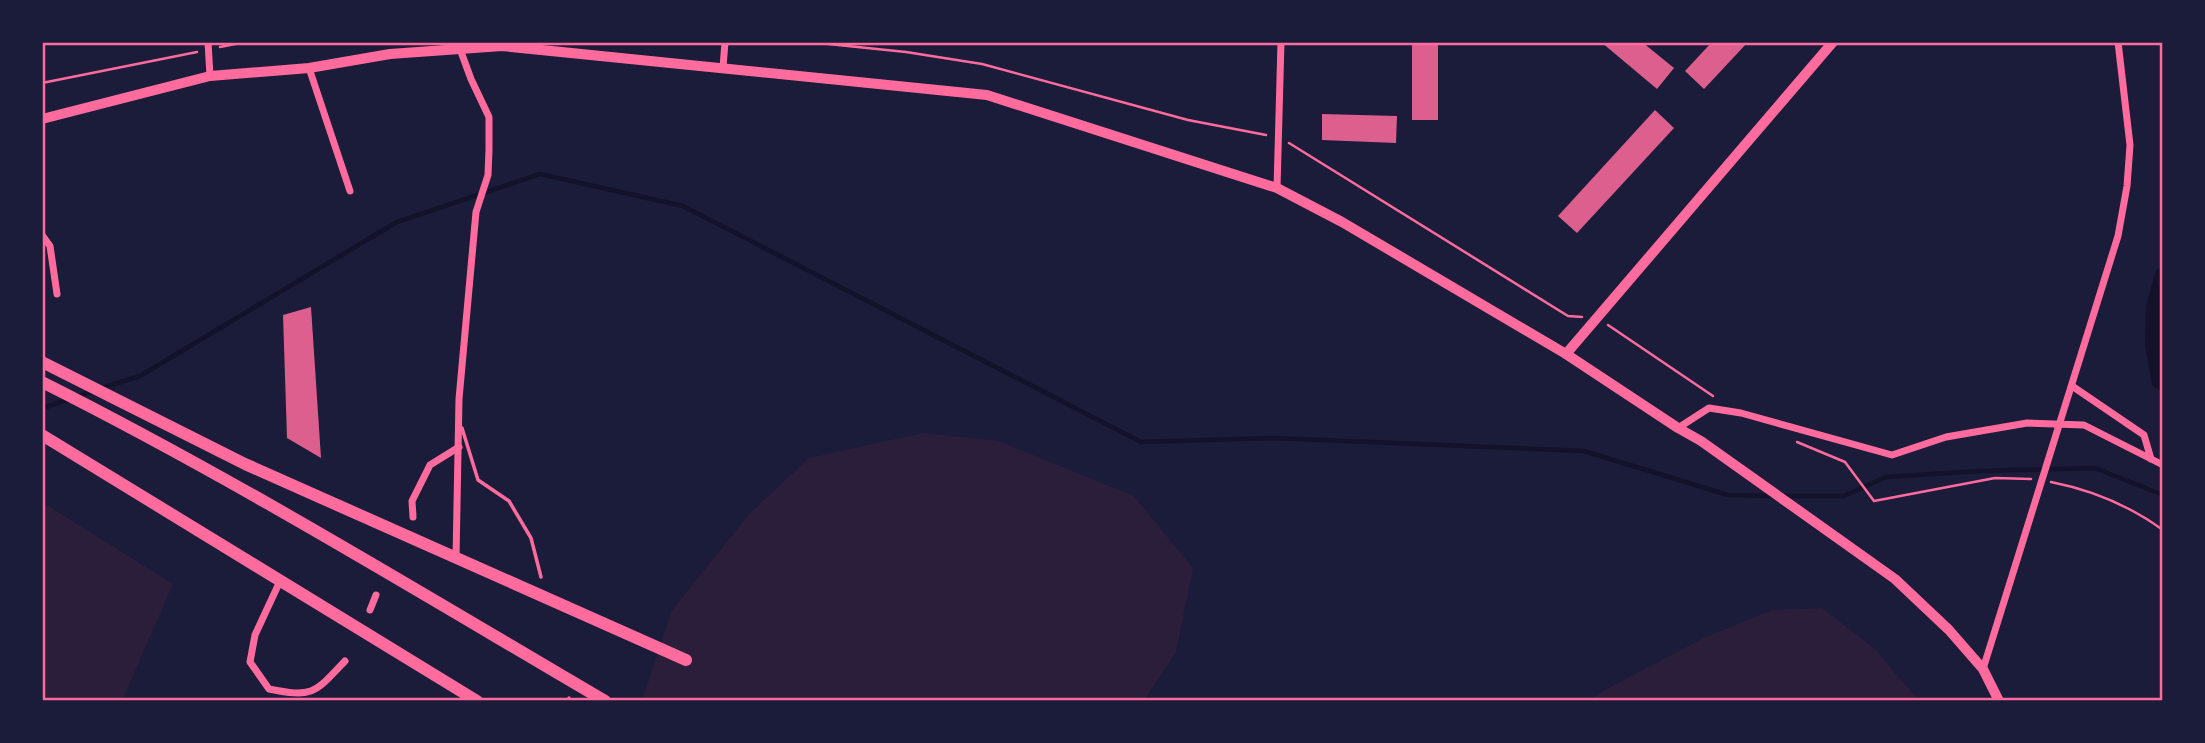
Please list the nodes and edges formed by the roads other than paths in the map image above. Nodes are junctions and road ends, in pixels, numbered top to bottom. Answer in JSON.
{"nodes":[{"id":1,"x":725,"y":42,"type":"edge"},
{"id":2,"x":1281,"y":42,"type":"edge"},
{"id":3,"x":1833,"y":42,"type":"edge"},
{"id":4,"x":2118,"y":42,"type":"edge"},
{"id":5,"x":208,"y":46,"type":"edge"},
{"id":6,"x":460,"y":49,"type":"junction"},
{"id":7,"x":723,"y":67,"type":"junction"},
{"id":8,"x":309,"y":68,"type":"junction"},
{"id":9,"x":210,"y":76,"type":"junction"},
{"id":10,"x":42,"y":119,"type":"edge"},
{"id":11,"x":1277,"y":188,"type":"junction"},
{"id":12,"x":350,"y":191,"type":"dead end"},
{"id":13,"x":42,"y":235,"type":"edge"},
{"id":14,"x":57,"y":294,"type":"dead end"},
{"id":15,"x":1566,"y":354,"type":"junction"},
{"id":16,"x":42,"y":362,"type":"edge"},
{"id":17,"x":42,"y":382,"type":"edge"},
{"id":18,"x":2073,"y":386,"type":"junction"},
{"id":19,"x":459,"y":419,"type":"junction"},
{"id":20,"x":1678,"y":428,"type":"junction"},
{"id":21,"x":46,"y":437,"type":"edge"},
{"id":22,"x":459,"y":447,"type":"junction"},
{"id":23,"x":2151,"y":459,"type":"junction"},
{"id":24,"x":2163,"y":465,"type":"edge"},
{"id":25,"x":413,"y":517,"type":"dead end"},
{"id":26,"x":456,"y":558,"type":"junction"},
{"id":27,"x":541,"y":578,"type":"dead end"},
{"id":28,"x":281,"y":579,"type":"junction"},
{"id":29,"x":376,"y":595,"type":"dead end"},
{"id":30,"x":370,"y":610,"type":"dead end"},
{"id":31,"x":686,"y":660,"type":"dead end"},
{"id":32,"x":345,"y":662,"type":"dead end"},
{"id":33,"x":1983,"y":669,"type":"junction"},
{"id":34,"x":477,"y":701,"type":"edge"},
{"id":35,"x":605,"y":701,"type":"edge"},
{"id":36,"x":1999,"y":701,"type":"edge"}],
"edges":[{"from":1,"to":7,"type":"street"},
{"from":2,"to":11,"type":"street"},
{"from":3,"to":15,"type":"street"},
{"from":4,"to":18,"type":"street"},
{"from":5,"to":9,"type":"street"},
{"from":6,"to":7,"type":"street"},
{"from":6,"to":8,"type":"street"},
{"from":6,"to":19,"type":"street"},
{"from":7,"to":11,"type":"street"},
{"from":8,"to":9,"type":"street"},
{"from":8,"to":12,"type":"street"},
{"from":9,"to":10,"type":"street"},
{"from":11,"to":15,"type":"street"},
{"from":13,"to":14,"type":"street"},
{"from":15,"to":20,"type":"street"},
{"from":16,"to":26,"type":"main road"},
{"from":17,"to":35,"type":"main road"},
{"from":18,"to":23,"type":"street"},
{"from":18,"to":33,"type":"street"},
{"from":19,"to":22,"type":"street"},
{"from":19,"to":27,"type":"lane"},
{"from":20,"to":23,"type":"street"},
{"from":20,"to":33,"type":"street"},
{"from":21,"to":28,"type":"main road"},
{"from":22,"to":25,"type":"street"},
{"from":22,"to":26,"type":"street"},
{"from":23,"to":24,"type":"street"},
{"from":26,"to":31,"type":"main road"},
{"from":28,"to":32,"type":"street"},
{"from":28,"to":34,"type":"main road"},
{"from":29,"to":30,"type":"street"},
{"from":33,"to":36,"type":"street"}]}
